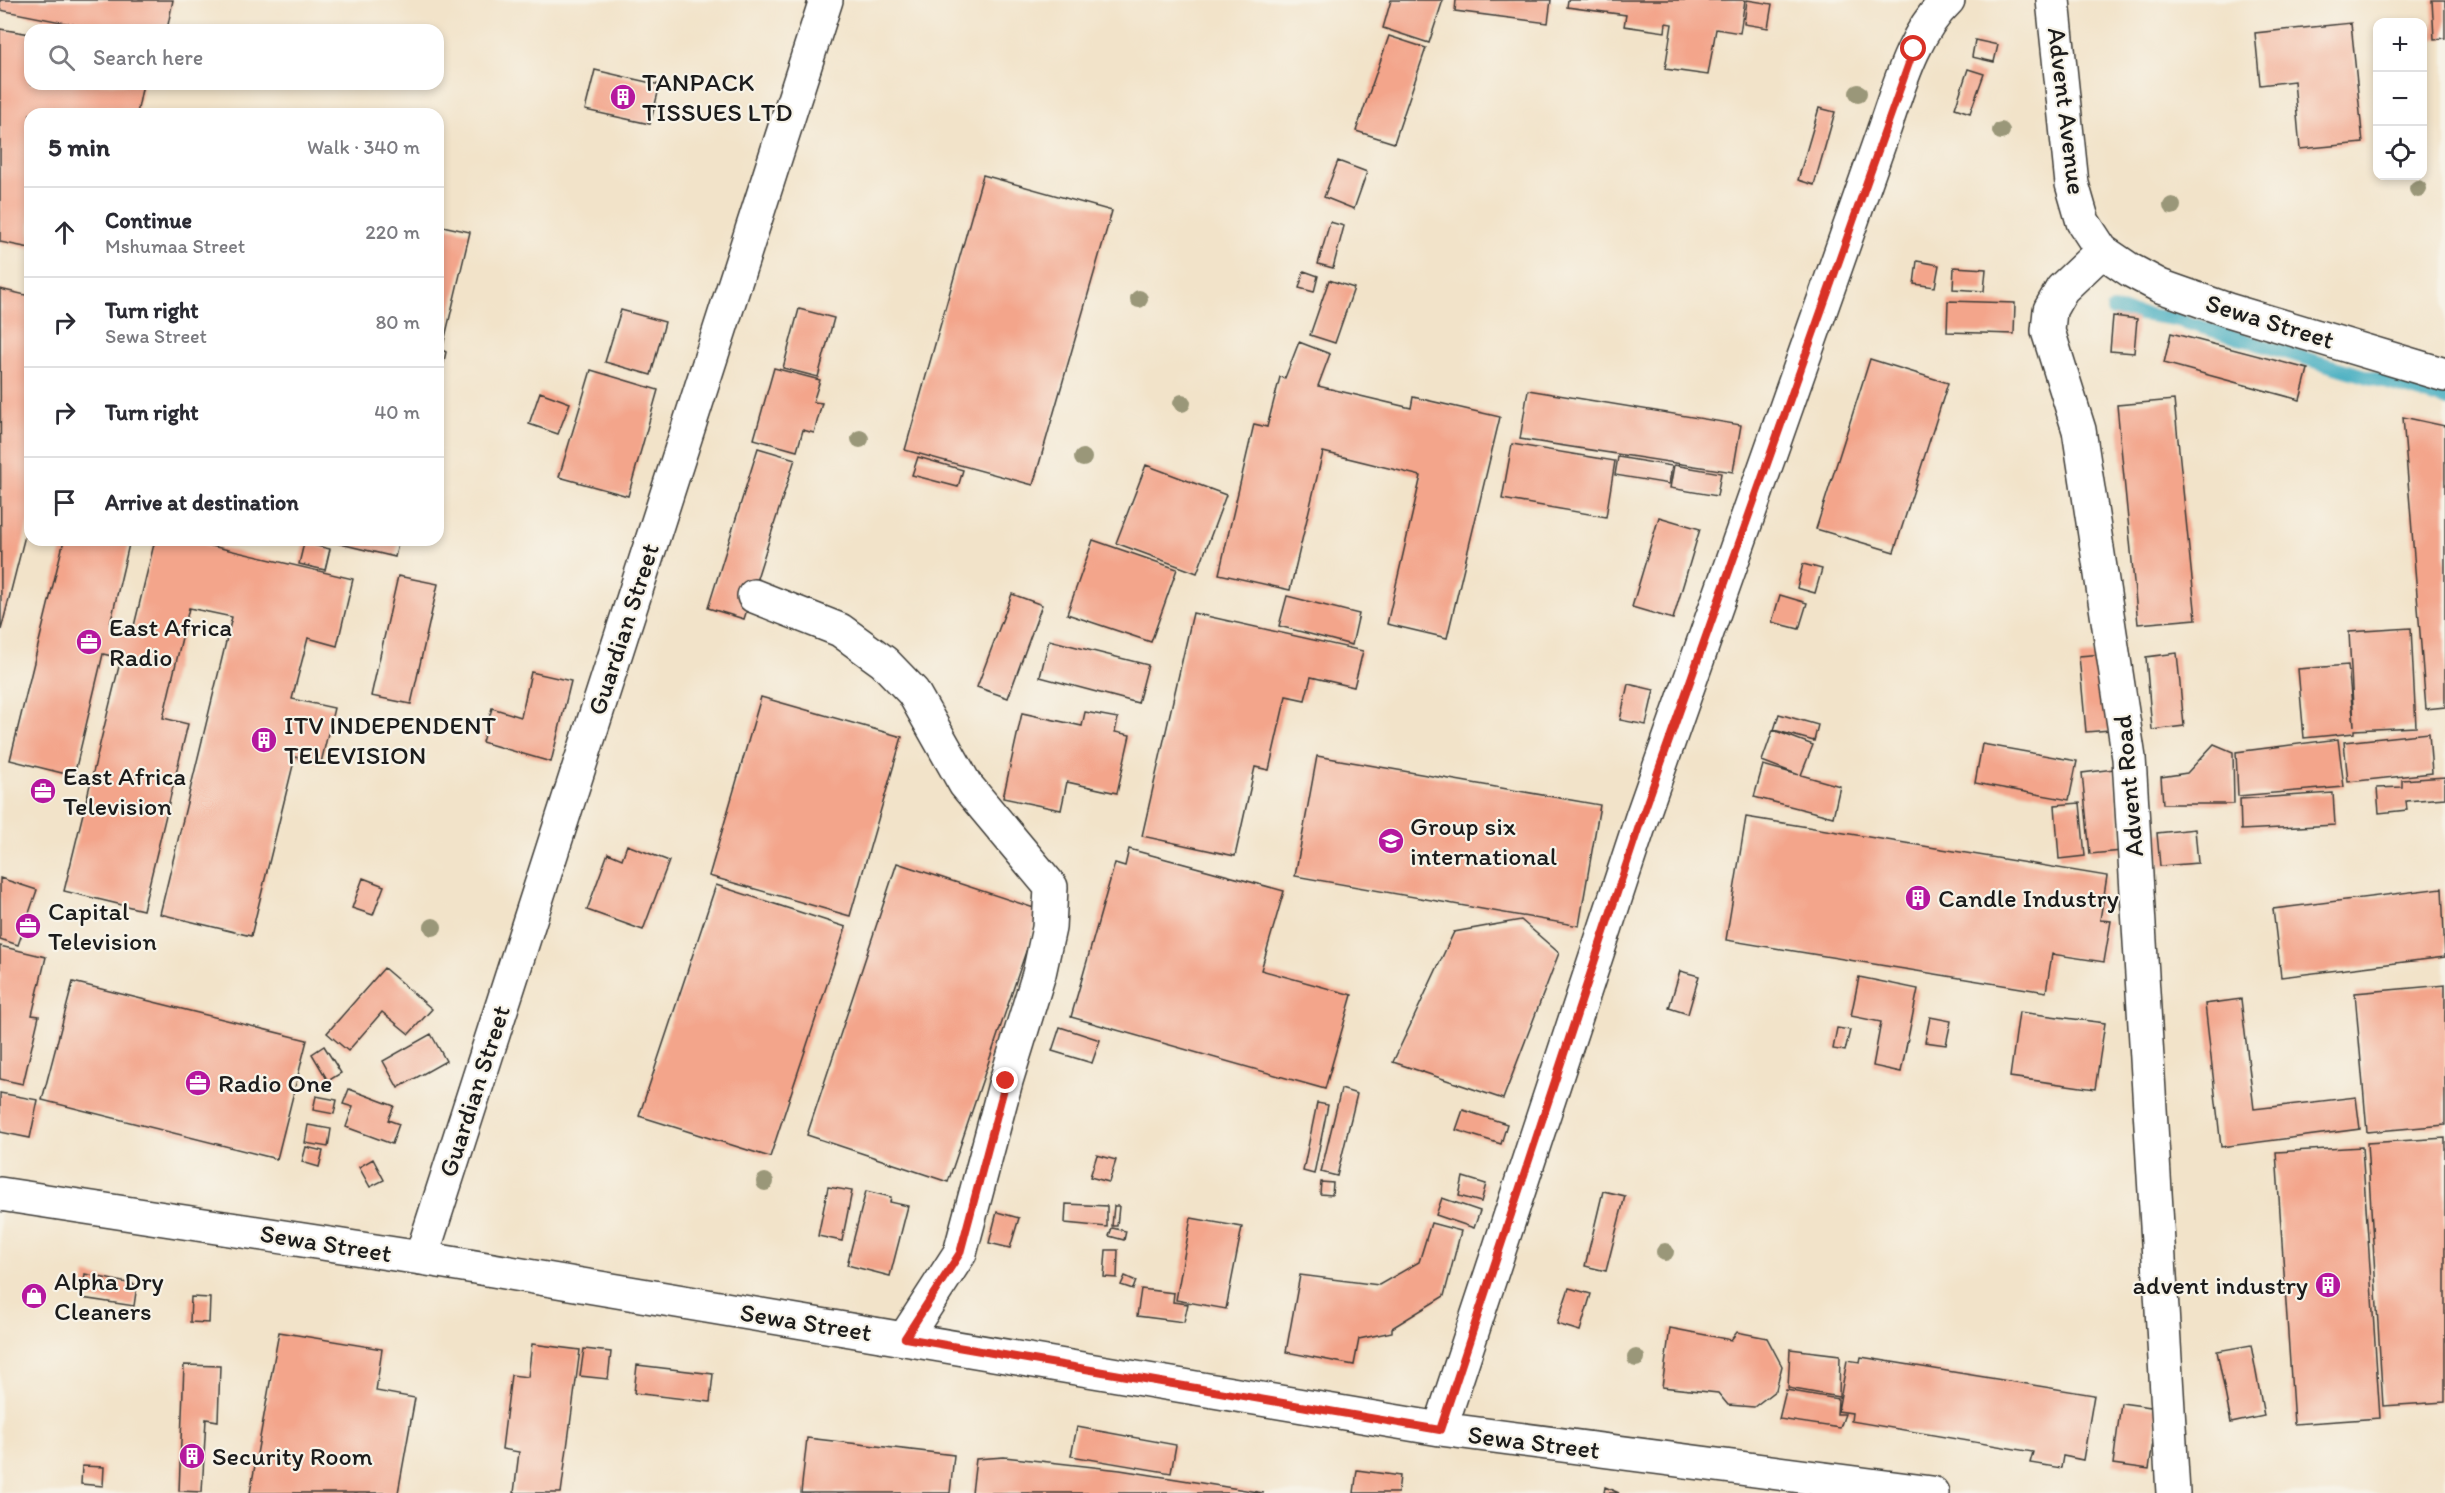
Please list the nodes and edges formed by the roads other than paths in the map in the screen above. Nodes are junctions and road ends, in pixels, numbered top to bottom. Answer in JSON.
{"nodes":[{"id":1,"x":826,"y":0,"type":"edge"},
{"id":2,"x":2053,"y":0,"type":"edge"},
{"id":3,"x":1939,"y":4,"type":"edge"},
{"id":4,"x":2102,"y":251,"type":"junction"},
{"id":5,"x":2445,"y":375,"type":"edge"},
{"id":6,"x":754,"y":596,"type":"dead end"},
{"id":7,"x":0,"y":1194,"type":"edge"},
{"id":8,"x":421,"y":1258,"type":"junction"},
{"id":9,"x":905,"y":1338,"type":"junction"},
{"id":10,"x":1440,"y":1430,"type":"junction"},
{"id":11,"x":1932,"y":1493,"type":"edge"},
{"id":12,"x":2173,"y":1493,"type":"edge"}],
"edges":[{"from":1,"to":8,"type":"street","name":"Guardian Street"},
{"from":2,"to":4,"type":"street","name":"Advent Avenue"},
{"from":3,"to":10,"type":"street"},
{"from":4,"to":5,"type":"street","name":"Sewa Street"},
{"from":4,"to":12,"type":"street","name":"Advent Road"},
{"from":6,"to":9,"type":"street"},
{"from":7,"to":8,"type":"street","name":"Sewa Street"},
{"from":8,"to":9,"type":"street","name":"Sewa Street"},
{"from":9,"to":10,"type":"street","name":"Sewa Street"},
{"from":10,"to":11,"type":"street","name":"Sewa Street"}]}
